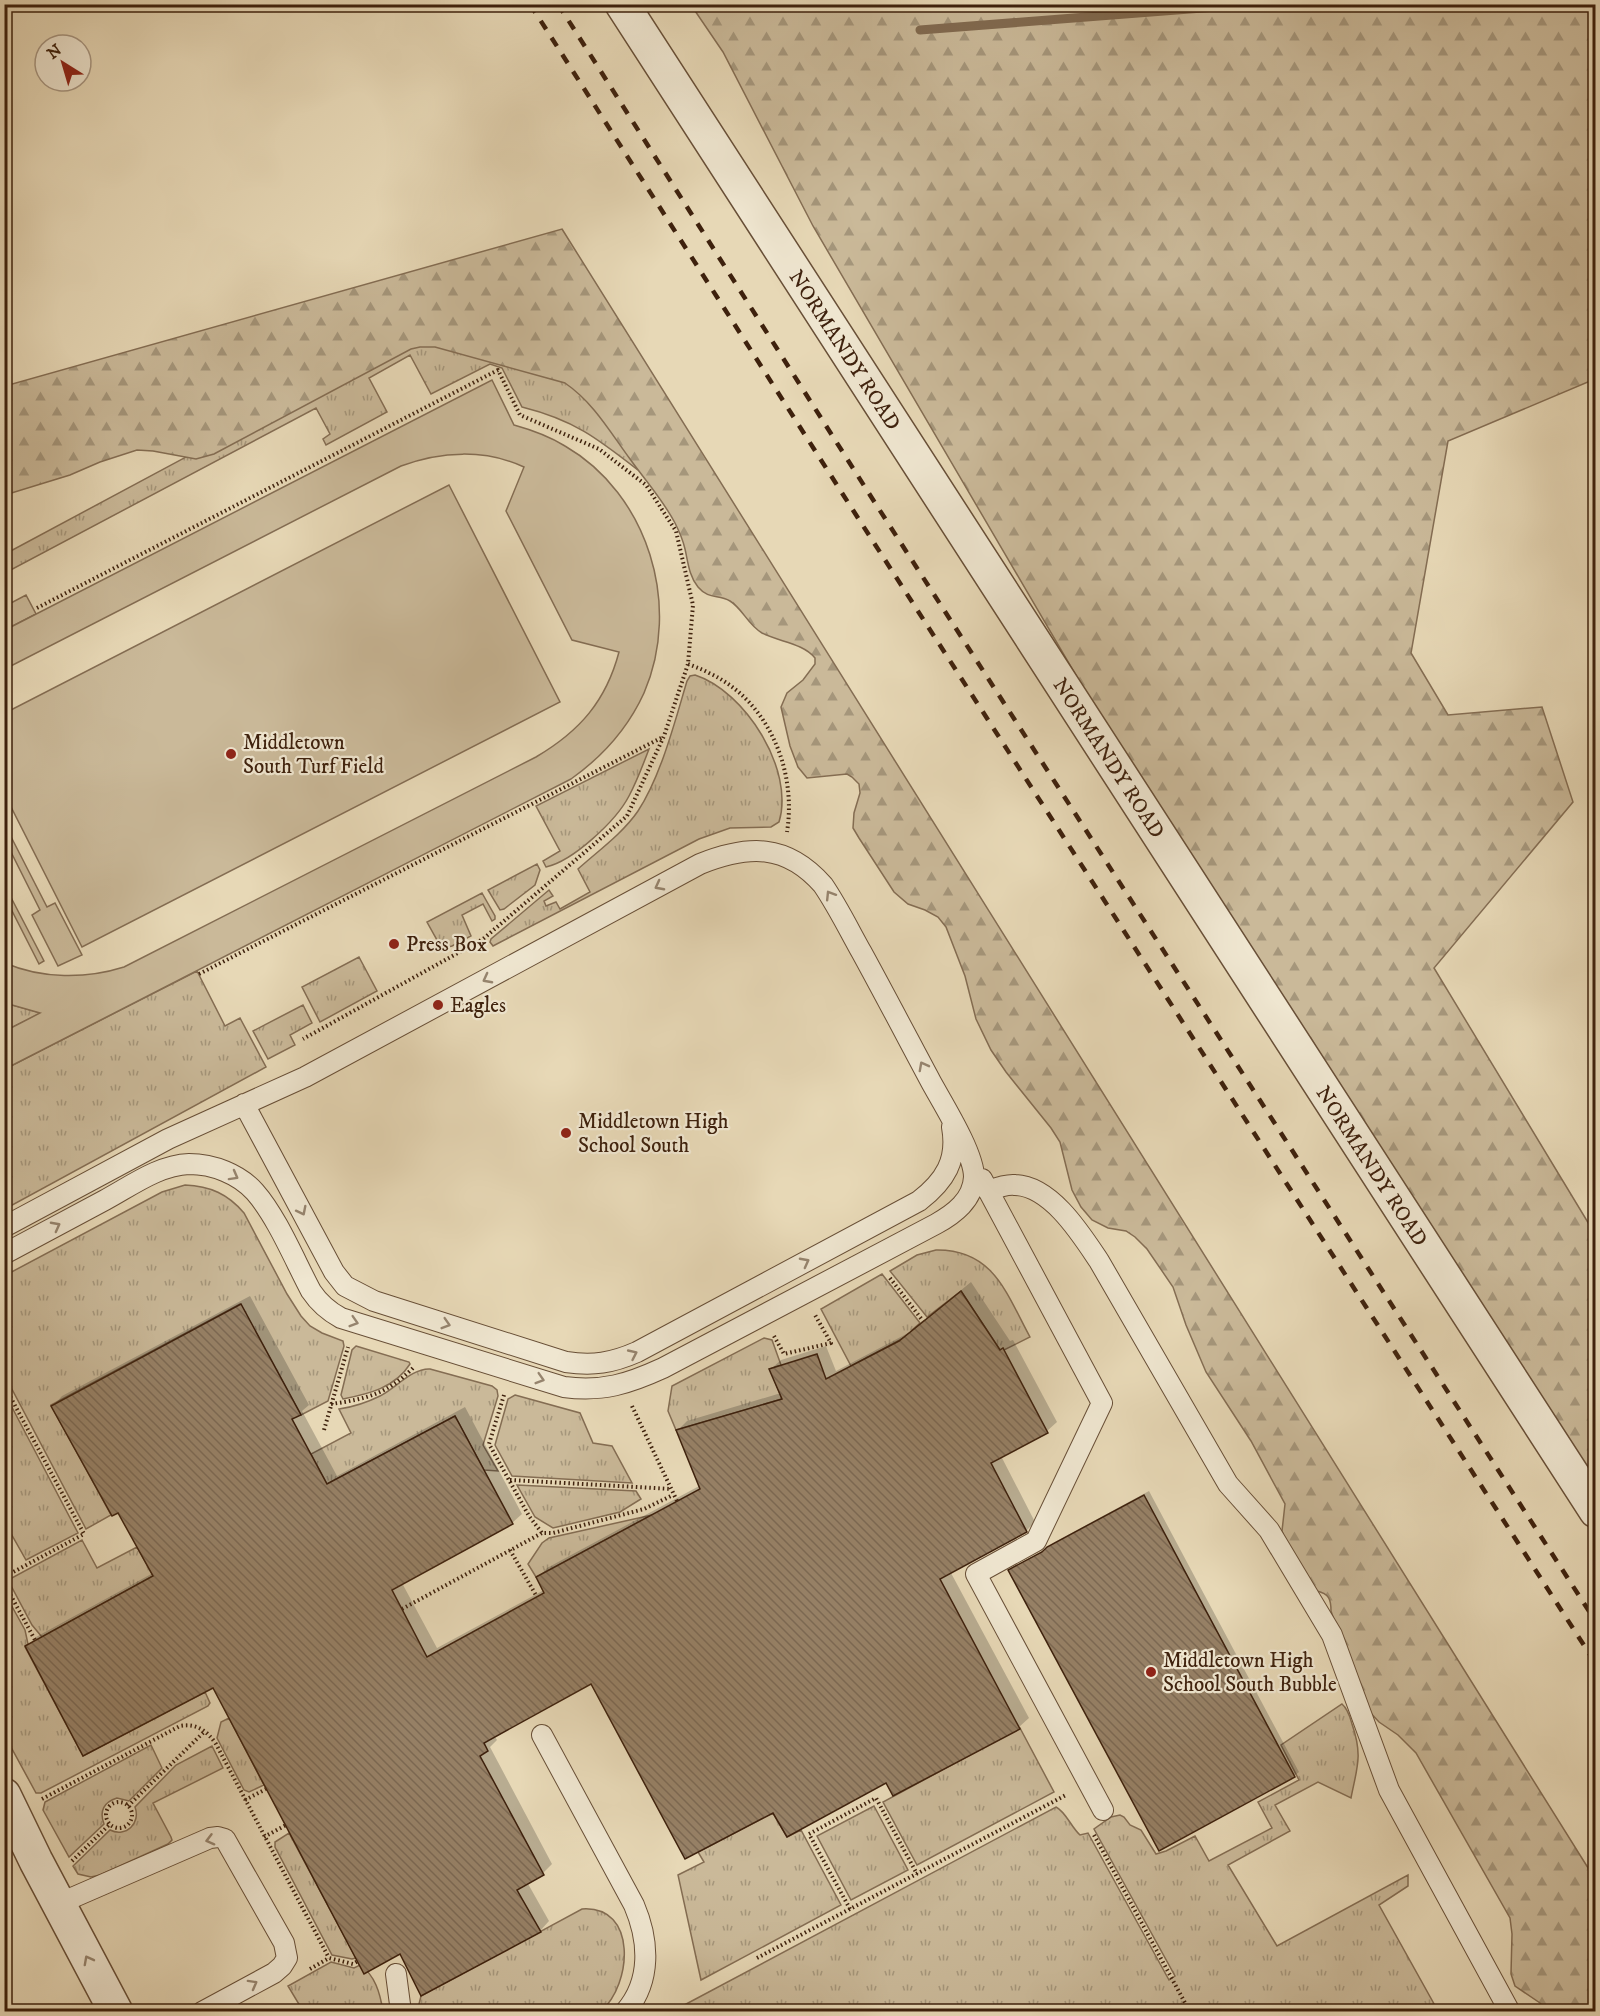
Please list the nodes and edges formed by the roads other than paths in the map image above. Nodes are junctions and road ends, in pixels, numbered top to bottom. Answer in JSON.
{"nodes":[{"id":1,"x":621,"y":4,"type":"edge"},
{"id":2,"x":244,"y":1104,"type":"junction"},
{"id":3,"x":950,"y":1118,"type":"junction"},
{"id":4,"x":969,"y":1156,"type":"junction"},
{"id":5,"x":988,"y":1191,"type":"junction"},
{"id":6,"x":4,"y":1227,"type":"edge"},
{"id":7,"x":4,"y":1254,"type":"edge"},
{"id":8,"x":1596,"y":1511,"type":"edge"},
{"id":9,"x":542,"y":1735,"type":"dead end"},
{"id":10,"x":19,"y":1799,"type":"edge"},
{"id":11,"x":1103,"y":1810,"type":"dead end"},
{"id":12,"x":4,"y":1823,"type":"edge"},
{"id":13,"x":51,"y":1864,"type":"junction"},
{"id":14,"x":58,"y":1904,"type":"junction"},
{"id":15,"x":396,"y":1974,"type":"dead end"},
{"id":16,"x":116,"y":2012,"type":"edge"},
{"id":17,"x":202,"y":2012,"type":"edge"},
{"id":18,"x":401,"y":2012,"type":"edge"},
{"id":19,"x":625,"y":2012,"type":"edge"},
{"id":20,"x":1510,"y":2012,"type":"edge"}],
"edges":[{"from":1,"to":8,"type":"street","name":"NORMANDY ROAD"},
{"from":3,"to":2,"type":"lane","one_way":true},
{"from":2,"to":3,"type":"lane","one_way":true},
{"from":2,"to":6,"type":"lane"},
{"from":3,"to":4,"type":"lane"},
{"from":4,"to":5,"type":"lane"},
{"from":7,"to":4,"type":"lane","one_way":true},
{"from":5,"to":11,"type":"lane"},
{"from":5,"to":20,"type":"lane"},
{"from":9,"to":19,"type":"lane"},
{"from":10,"to":13,"type":"street"},
{"from":12,"to":13,"type":"lane"},
{"from":13,"to":14,"type":"street"},
{"from":16,"to":14,"type":"street","one_way":true},
{"from":17,"to":14,"type":"lane","one_way":true},
{"from":15,"to":18,"type":"lane"}]}
